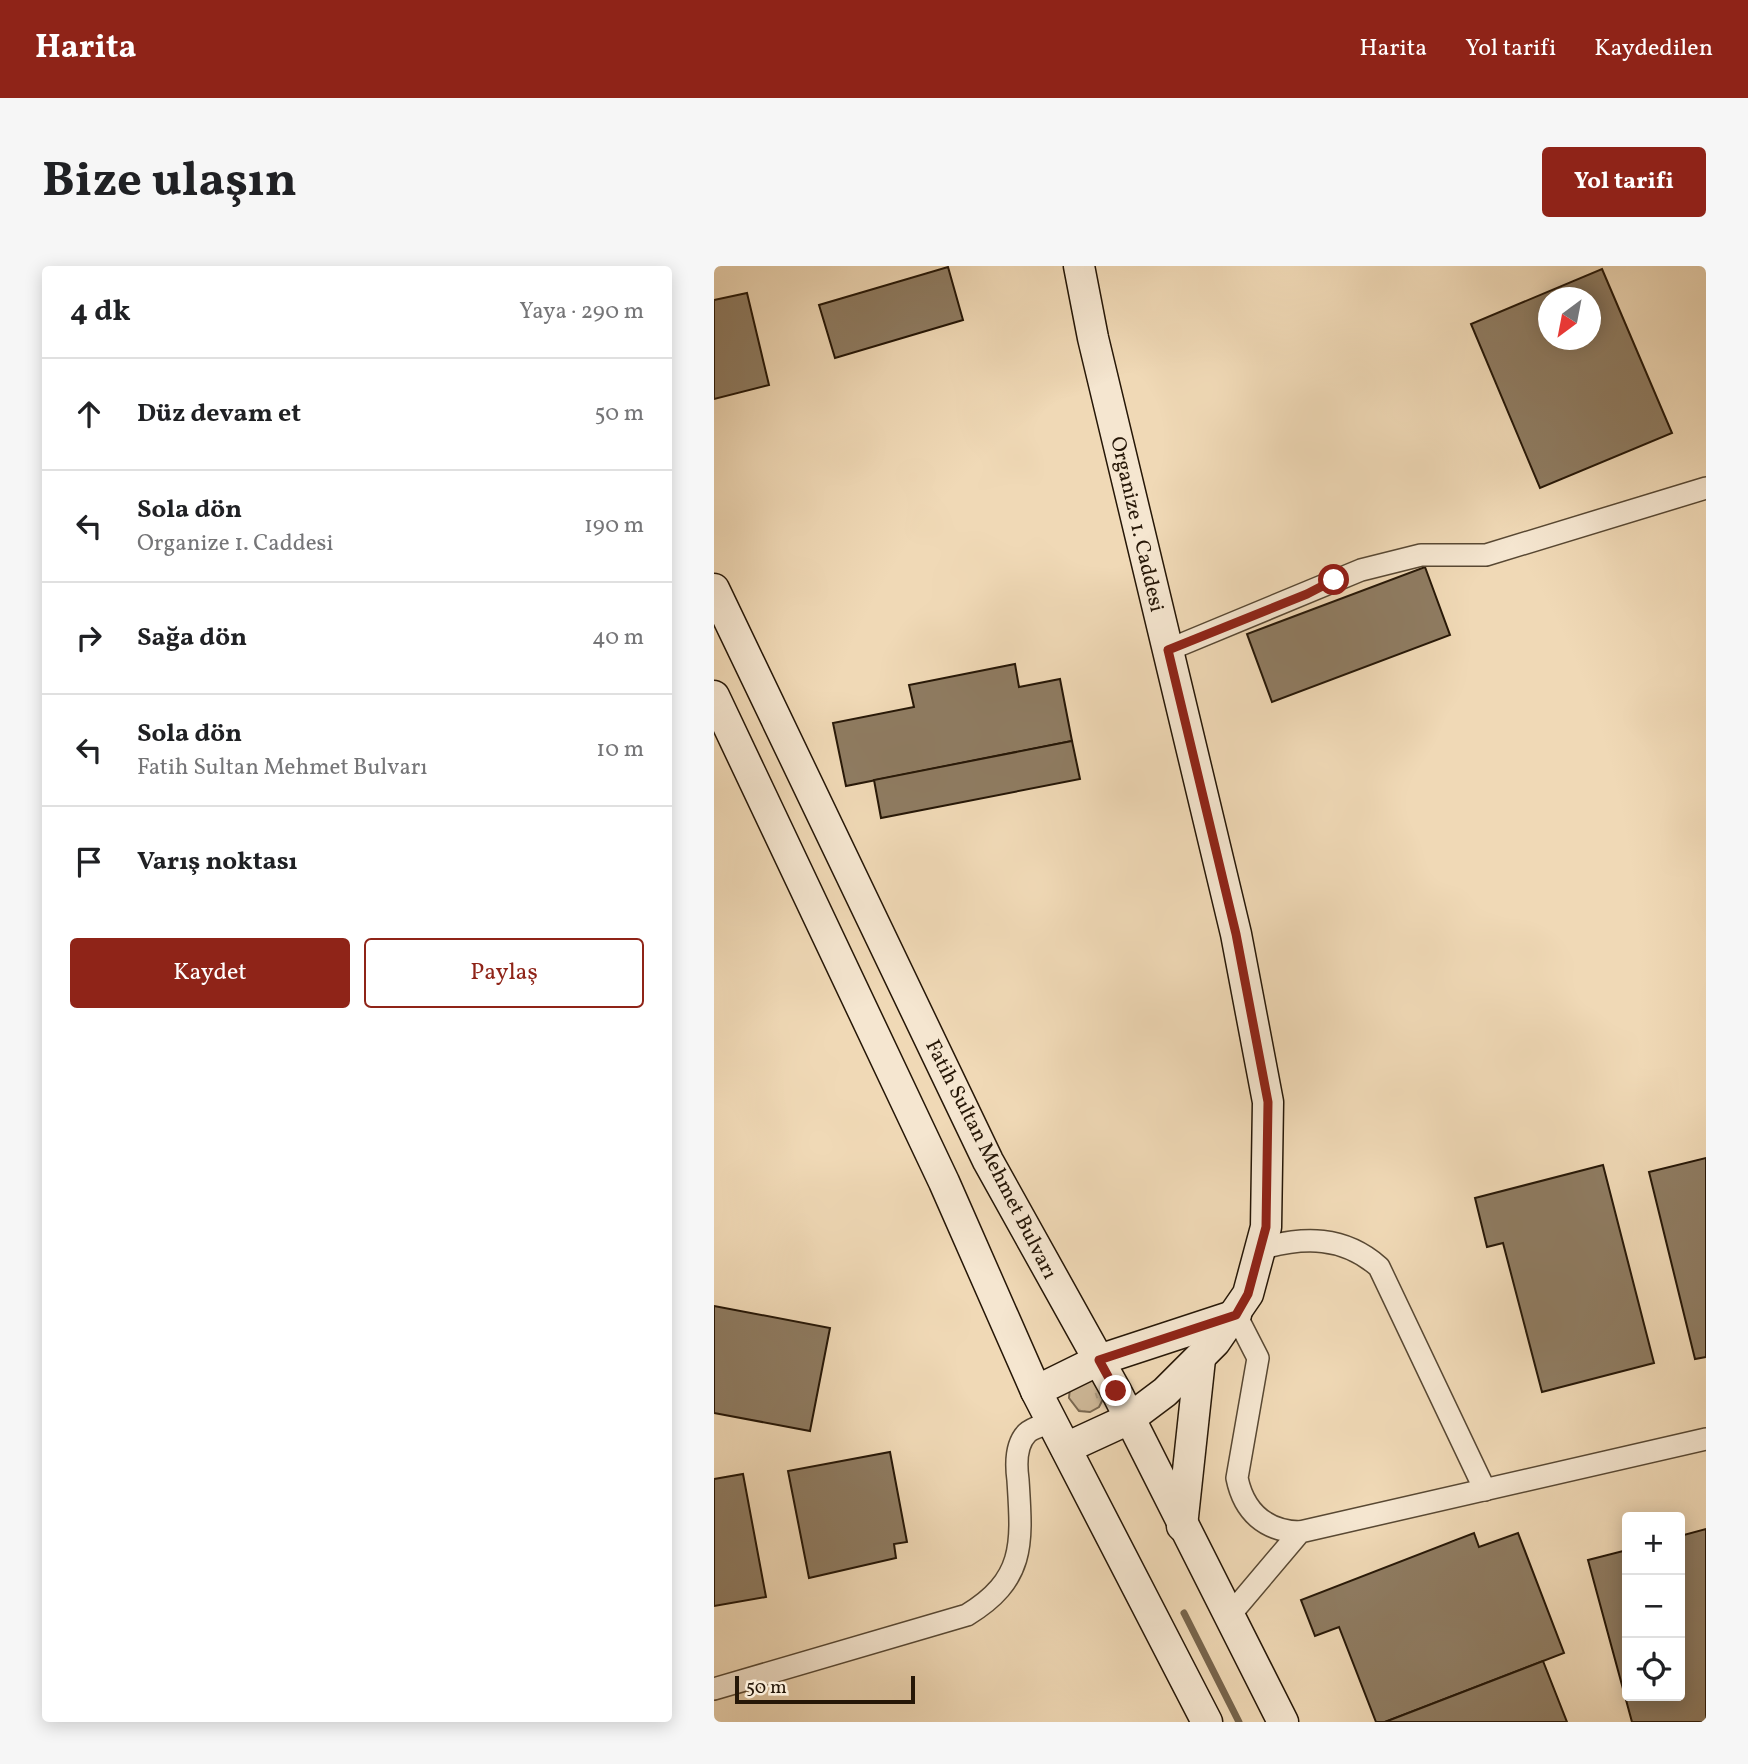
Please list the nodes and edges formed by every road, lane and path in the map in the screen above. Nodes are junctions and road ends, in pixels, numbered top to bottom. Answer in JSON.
{"nodes":[{"id":1,"x":1080,"y":266,"type":"edge"},
{"id":2,"x":1706,"y":488,"type":"edge"},
{"id":3,"x":714,"y":589,"type":"edge"},
{"id":4,"x":1168,"y":650,"type":"junction"},
{"id":5,"x":714,"y":696,"type":"edge"},
{"id":6,"x":1260,"y":1248,"type":"junction"},
{"id":7,"x":1236,"y":1315,"type":"junction"},
{"id":8,"x":1200,"y":1359,"type":"junction"},
{"id":9,"x":1099,"y":1360,"type":"junction"},
{"id":10,"x":1036,"y":1391,"type":"junction"},
{"id":11,"x":1129,"y":1419,"type":"junction"},
{"id":12,"x":1051,"y":1422,"type":"junction"},
{"id":13,"x":1706,"y":1439,"type":"edge"},
{"id":14,"x":1066,"y":1448,"type":"junction"},
{"id":15,"x":1485,"y":1490,"type":"junction"},
{"id":16,"x":1182,"y":1526,"type":"junction"},
{"id":17,"x":1300,"y":1532,"type":"junction"},
{"id":18,"x":1229,"y":1616,"type":"junction"},
{"id":19,"x":714,"y":1689,"type":"edge"},
{"id":20,"x":1207,"y":1722,"type":"edge"},
{"id":21,"x":1283,"y":1722,"type":"edge"}],
"edges":[{"from":1,"to":4,"type":"main road","name":"Organize 1. Caddesi"},
{"from":2,"to":4,"type":"street"},
{"from":3,"to":9,"type":"main road","name":"Fatih Sultan Mehmet Bulvarı"},
{"from":4,"to":6,"type":"main road","name":"Organize 1. Caddesi"},
{"from":5,"to":10,"type":"main road"},
{"from":6,"to":7,"type":"main road","name":"Organize 1. Caddesi"},
{"from":6,"to":15,"type":"street"},
{"from":7,"to":8,"type":"main road","name":"Organize 1. Caddesi"},
{"from":7,"to":9,"type":"main road"},
{"from":7,"to":17,"type":"street"},
{"from":8,"to":11,"type":"main road","name":"Organize 1. Caddesi"},
{"from":8,"to":16,"type":"main road"},
{"from":9,"to":10,"type":"main road"},
{"from":9,"to":11,"type":"main road","name":"Fatih Sultan Mehmet Bulvarı"},
{"from":10,"to":12,"type":"main road"},
{"from":11,"to":14,"type":"main road","name":"Organize 1. Caddesi"},
{"from":11,"to":16,"type":"main road","name":"Fatih Sultan Mehmet Bulvarı"},
{"from":12,"to":14,"type":"main road"},
{"from":12,"to":19,"type":"street"},
{"from":13,"to":15,"type":"street"},
{"from":14,"to":20,"type":"main road"},
{"from":15,"to":17,"type":"street"},
{"from":16,"to":18,"type":"main road","name":"Fatih Sultan Mehmet Bulvarı"},
{"from":17,"to":18,"type":"street"},
{"from":18,"to":21,"type":"main road","name":"Fatih Sultan Mehmet Bulvarı"}]}
